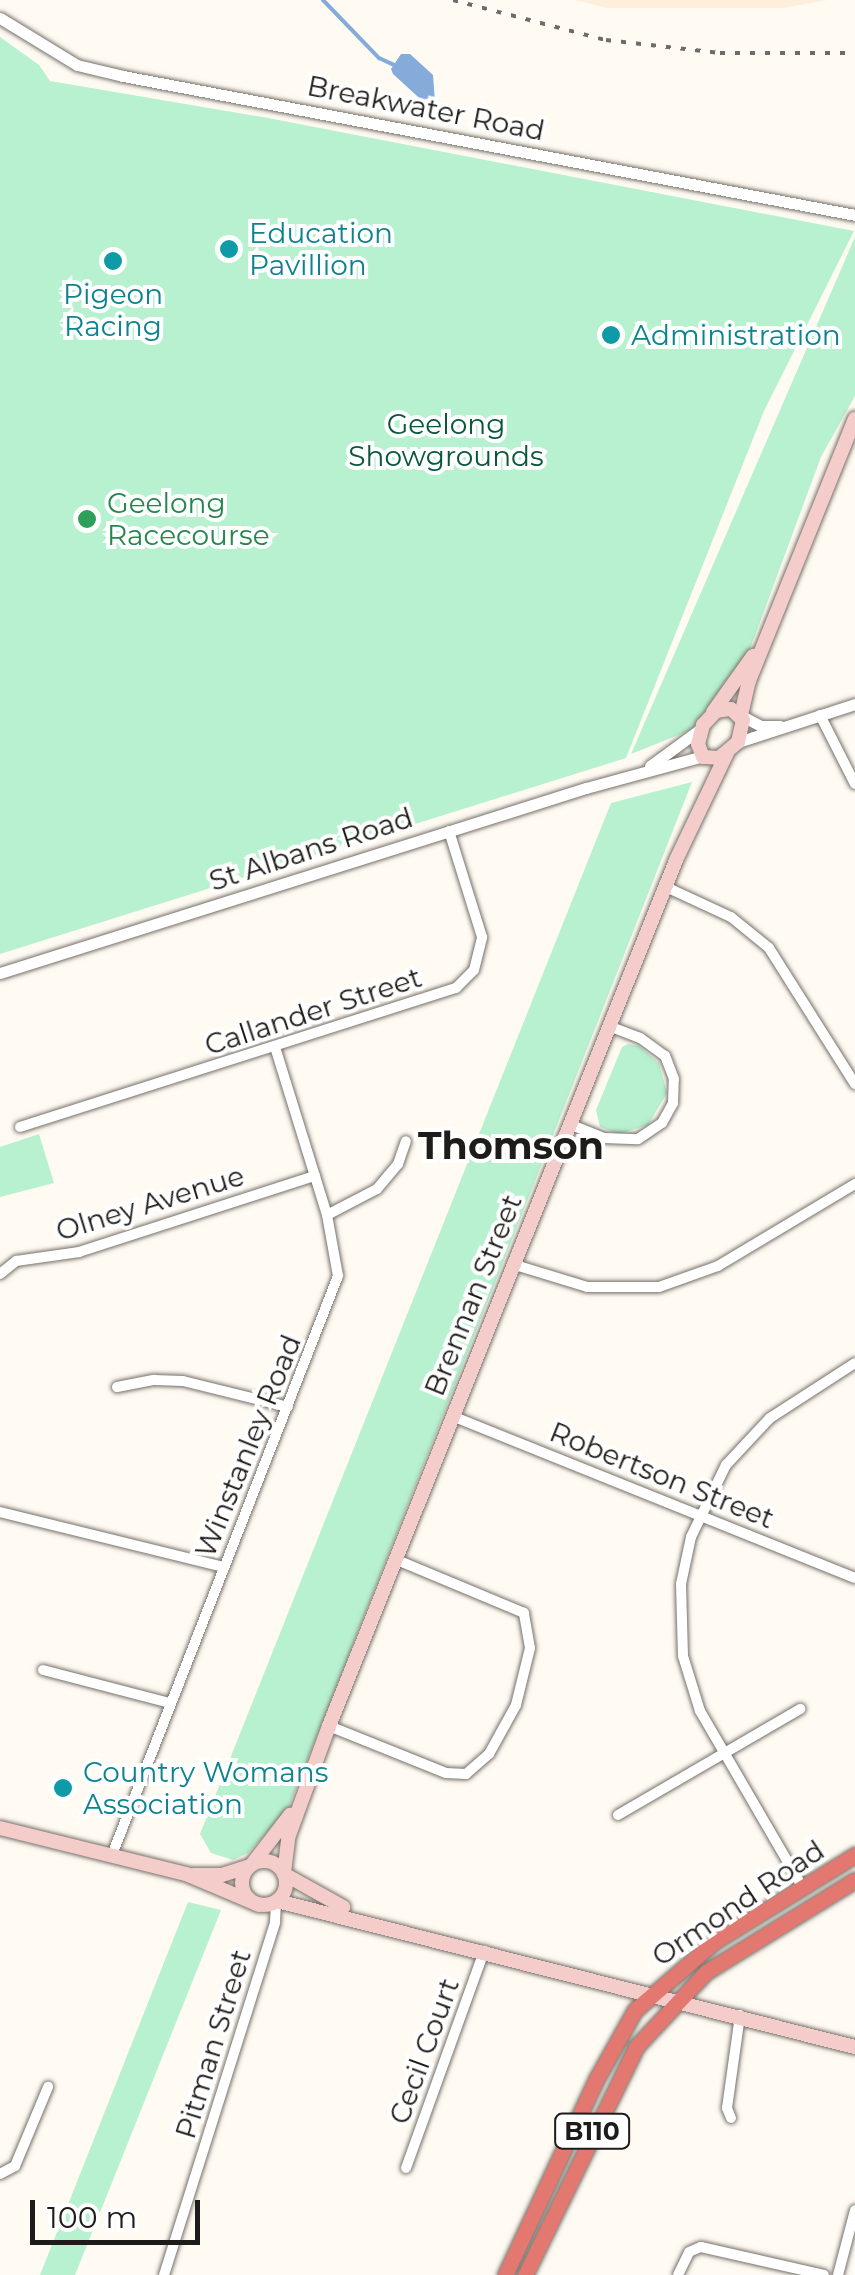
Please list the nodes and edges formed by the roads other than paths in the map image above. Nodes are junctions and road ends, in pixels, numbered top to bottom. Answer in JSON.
{"nodes":[{"id":1,"x":0,"y":18,"type":"edge"},
{"id":2,"x":855,"y":214,"type":"edge"},
{"id":3,"x":855,"y":419,"type":"edge"},
{"id":4,"x":771,"y":626,"type":"junction"},
{"id":5,"x":855,"y":704,"type":"edge"},
{"id":6,"x":820,"y":715,"type":"junction"},
{"id":7,"x":742,"y":716,"type":"junction"},
{"id":8,"x":706,"y":721,"type":"junction"},
{"id":9,"x":796,"y":724,"type":"junction"},
{"id":10,"x":732,"y":747,"type":"junction"},
{"id":11,"x":703,"y":756,"type":"junction"},
{"id":12,"x":638,"y":773,"type":"junction"},
{"id":13,"x":855,"y":784,"type":"edge"},
{"id":14,"x":695,"y":813,"type":"junction"},
{"id":15,"x":449,"y":832,"type":"junction"},
{"id":16,"x":666,"y":887,"type":"junction"},
{"id":17,"x":0,"y":974,"type":"edge"},
{"id":18,"x":611,"y":1027,"type":"junction"},
{"id":19,"x":275,"y":1046,"type":"junction"},
{"id":20,"x":855,"y":1084,"type":"edge"},
{"id":21,"x":569,"y":1124,"type":"junction"},
{"id":22,"x":20,"y":1127,"type":"dead end"},
{"id":23,"x":406,"y":1141,"type":"dead end"},
{"id":24,"x":315,"y":1176,"type":"junction"},
{"id":25,"x":855,"y":1184,"type":"edge"},
{"id":26,"x":327,"y":1215,"type":"junction"},
{"id":27,"x":512,"y":1264,"type":"junction"},
{"id":28,"x":0,"y":1274,"type":"edge"},
{"id":29,"x":855,"y":1363,"type":"edge"},
{"id":30,"x":117,"y":1387,"type":"dead end"},
{"id":31,"x":288,"y":1407,"type":"junction"},
{"id":32,"x":452,"y":1416,"type":"junction"},
{"id":33,"x":0,"y":1512,"type":"edge"},
{"id":34,"x":700,"y":1514,"type":"junction"},
{"id":35,"x":396,"y":1559,"type":"junction"},
{"id":36,"x":224,"y":1568,"type":"junction"},
{"id":37,"x":855,"y":1578,"type":"edge"},
{"id":38,"x":43,"y":1670,"type":"dead end"},
{"id":39,"x":170,"y":1703,"type":"junction"},
{"id":40,"x":800,"y":1709,"type":"dead end"},
{"id":41,"x":329,"y":1726,"type":"junction"},
{"id":42,"x":724,"y":1755,"type":"junction"},
{"id":43,"x":302,"y":1797,"type":"junction"},
{"id":44,"x":618,"y":1816,"type":"dead end"},
{"id":45,"x":0,"y":1828,"type":"edge"},
{"id":46,"x":112,"y":1855,"type":"junction"},
{"id":47,"x":855,"y":1856,"type":"edge"},
{"id":48,"x":252,"y":1864,"type":"junction"},
{"id":49,"x":188,"y":1874,"type":"junction"},
{"id":50,"x":284,"y":1874,"type":"junction"},
{"id":51,"x":855,"y":1880,"type":"edge"},
{"id":52,"x":803,"y":1888,"type":"junction"},
{"id":53,"x":268,"y":1903,"type":"junction"},
{"id":54,"x":405,"y":1930,"type":"junction"},
{"id":55,"x":484,"y":1950,"type":"junction"},
{"id":56,"x":650,"y":1993,"type":"junction"},
{"id":57,"x":679,"y":2000,"type":"junction"},
{"id":58,"x":740,"y":2015,"type":"junction"},
{"id":59,"x":855,"y":2047,"type":"edge"},
{"id":60,"x":48,"y":2088,"type":"dead end"},
{"id":61,"x":732,"y":2118,"type":"dead end"},
{"id":62,"x":406,"y":2168,"type":"dead end"},
{"id":63,"x":0,"y":2174,"type":"edge"},
{"id":64,"x":855,"y":2210,"type":"edge"},
{"id":65,"x":164,"y":2275,"type":"edge"},
{"id":66,"x":505,"y":2275,"type":"edge"},
{"id":67,"x":525,"y":2275,"type":"edge"},
{"id":68,"x":678,"y":2275,"type":"edge"},
{"id":69,"x":824,"y":2275,"type":"edge"},
{"id":70,"x":838,"y":2275,"type":"edge"}],
"edges":[{"from":1,"to":2,"type":"street","name":"Breakwater Road"},
{"from":3,"to":4,"type":"main road"},
{"from":4,"to":7,"type":"main road"},
{"from":4,"to":8,"type":"main road"},
{"from":5,"to":6,"type":"street"},
{"from":6,"to":9,"type":"street"},
{"from":6,"to":13,"type":"street"},
{"from":7,"to":8,"type":"main road"},
{"from":7,"to":9,"type":"street"},
{"from":7,"to":10,"type":"main road","name":"Brennan Street"},
{"from":8,"to":11,"type":"main road","name":"Brennan Street"},
{"from":8,"to":12,"type":"street","name":"St Albans Road"},
{"from":9,"to":10,"type":"street"},
{"from":10,"to":11,"type":"main road"},
{"from":10,"to":14,"type":"main road","name":"Brennan Street"},
{"from":11,"to":12,"type":"street","name":"St Albans Road"},
{"from":11,"to":14,"type":"main road","name":"Brennan Street"},
{"from":12,"to":15,"type":"street","name":"St Albans Road"},
{"from":14,"to":16,"type":"main road","name":"Brennan Street"},
{"from":15,"to":17,"type":"street","name":"St Albans Road"},
{"from":15,"to":19,"type":"street","name":"Callander Street"},
{"from":16,"to":18,"type":"main road","name":"Brennan Street"},
{"from":16,"to":20,"type":"street"},
{"from":18,"to":21,"type":"main road","name":"Brennan Street"},
{"from":18,"to":21,"type":"street"},
{"from":19,"to":22,"type":"street","name":"Callander Street"},
{"from":19,"to":24,"type":"street","name":"Winstanley Road"},
{"from":21,"to":27,"type":"main road","name":"Brennan Street"},
{"from":23,"to":26,"type":"street"},
{"from":24,"to":26,"type":"street","name":"Winstanley Road"},
{"from":24,"to":28,"type":"street","name":"Olney Avenue"},
{"from":25,"to":27,"type":"street"},
{"from":26,"to":31,"type":"street","name":"Winstanley Road"},
{"from":27,"to":32,"type":"main road","name":"Brennan Street"},
{"from":29,"to":34,"type":"street"},
{"from":30,"to":31,"type":"street"},
{"from":31,"to":36,"type":"street","name":"Winstanley Road"},
{"from":32,"to":34,"type":"street","name":"Robertson Street"},
{"from":32,"to":35,"type":"main road","name":"Brennan Street"},
{"from":33,"to":36,"type":"street"},
{"from":34,"to":37,"type":"street","name":"Robertson Street"},
{"from":34,"to":42,"type":"street"},
{"from":35,"to":41,"type":"main road","name":"Brennan Street"},
{"from":35,"to":41,"type":"street"},
{"from":36,"to":39,"type":"street","name":"Winstanley Road"},
{"from":38,"to":39,"type":"street"},
{"from":39,"to":46,"type":"street","name":"Winstanley Road"},
{"from":40,"to":42,"type":"street"},
{"from":41,"to":43,"type":"main road","name":"Brennan Street"},
{"from":42,"to":44,"type":"street"},
{"from":42,"to":52,"type":"street"},
{"from":43,"to":48,"type":"main road","name":"Brennan Street"},
{"from":43,"to":50,"type":"main road","name":"Brennan Street"},
{"from":45,"to":46,"type":"main road"},
{"from":46,"to":49,"type":"main road"},
{"from":47,"to":52,"type":"highway","name":"Ormond Road","number":"B110"},
{"from":48,"to":49,"type":"main road"},
{"from":48,"to":50,"type":"main road"},
{"from":48,"to":53,"type":"main road"},
{"from":49,"to":53,"type":"main road"},
{"from":50,"to":53,"type":"main road"},
{"from":50,"to":54,"type":"main road"},
{"from":51,"to":57,"type":"highway","name":"Ormond Road","number":"B110"},
{"from":52,"to":56,"type":"highway","name":"Ormond Road","number":"B110"},
{"from":53,"to":54,"type":"main road"},
{"from":53,"to":65,"type":"street","name":"Pitman Street"},
{"from":54,"to":55,"type":"main road"},
{"from":55,"to":56,"type":"main road"},
{"from":55,"to":62,"type":"street","name":"Cecil Court"},
{"from":56,"to":57,"type":"main road"},
{"from":56,"to":66,"type":"highway","number":"B110"},
{"from":57,"to":58,"type":"main road"},
{"from":57,"to":67,"type":"highway","number":"B110"},
{"from":58,"to":59,"type":"main road"},
{"from":58,"to":61,"type":"street"},
{"from":60,"to":63,"type":"street"},
{"from":64,"to":70,"type":"street"},
{"from":68,"to":69,"type":"street"}]}
